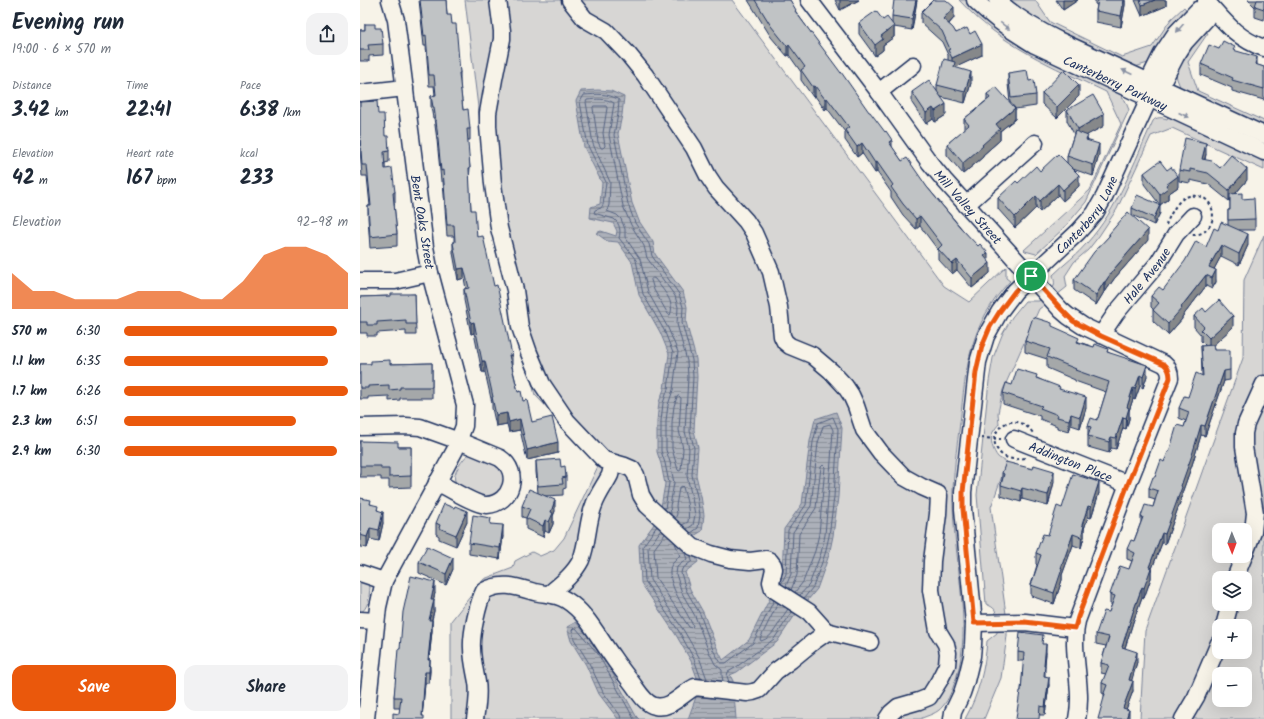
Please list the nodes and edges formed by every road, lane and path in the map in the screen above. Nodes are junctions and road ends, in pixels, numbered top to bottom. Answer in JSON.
{"nodes":[{"id":1,"x":390,"y":0,"type":"edge"},
{"id":2,"x":498,"y":0,"type":"edge"},
{"id":3,"x":570,"y":0,"type":"edge"},
{"id":4,"x":810,"y":0,"type":"edge"},
{"id":5,"x":975,"y":0,"type":"edge"},
{"id":6,"x":997,"y":0,"type":"edge"},
{"id":7,"x":1208,"y":4,"type":"edge"},
{"id":8,"x":1264,"y":48,"type":"edge"},
{"id":9,"x":913,"y":65,"type":"dead end"},
{"id":10,"x":405,"y":88,"type":"junction"},
{"id":11,"x":1152,"y":90,"type":"junction"},
{"id":12,"x":879,"y":92,"type":"junction"},
{"id":13,"x":360,"y":93,"type":"edge"},
{"id":14,"x":1264,"y":136,"type":"edge"},
{"id":15,"x":1035,"y":143,"type":"dead end"},
{"id":16,"x":1264,"y":152,"type":"edge"},
{"id":17,"x":966,"y":205,"type":"junction"},
{"id":18,"x":1193,"y":216,"type":"dead end"},
{"id":19,"x":430,"y":273,"type":"junction"},
{"id":20,"x":1031,"y":276,"type":"junction"},
{"id":21,"x":360,"y":281,"type":"edge"},
{"id":22,"x":1101,"y":336,"type":"junction"},
{"id":23,"x":1264,"y":384,"type":"edge"},
{"id":24,"x":360,"y":427,"type":"edge"},
{"id":25,"x":981,"y":438,"type":"dead end"},
{"id":26,"x":1014,"y":439,"type":"joint"},
{"id":27,"x":459,"y":441,"type":"junction"},
{"id":28,"x":613,"y":463,"type":"junction"},
{"id":29,"x":437,"y":482,"type":"junction"},
{"id":30,"x":1128,"y":484,"type":"junction"},
{"id":31,"x":1252,"y":535,"type":"edge"},
{"id":32,"x":360,"y":573,"type":"edge"},
{"id":33,"x":384,"y":581,"type":"junction"},
{"id":34,"x":549,"y":594,"type":"junction"},
{"id":35,"x":360,"y":620,"type":"edge"},
{"id":36,"x":376,"y":622,"type":"junction"},
{"id":37,"x":974,"y":623,"type":"junction"},
{"id":38,"x":1075,"y":628,"type":"junction"},
{"id":39,"x":826,"y":631,"type":"junction"},
{"id":40,"x":870,"y":642,"type":"dead end"},
{"id":41,"x":1212,"y":659,"type":"edge"},
{"id":42,"x":948,"y":717,"type":"edge"},
{"id":43,"x":366,"y":719,"type":"edge"},
{"id":44,"x":475,"y":719,"type":"edge"},
{"id":45,"x":887,"y":719,"type":"edge"},
{"id":46,"x":1077,"y":719,"type":"edge"},
{"id":47,"x":1182,"y":719,"type":"edge"}],
"edges":[{"from":1,"to":10,"type":"street","name":"Bent Oaks Street"},
{"from":2,"to":28,"type":"street"},
{"from":3,"to":45,"type":"street"},
{"from":4,"to":12,"type":"street","name":"Mill Valley Street"},
{"from":5,"to":11,"type":"street","name":"Canterberry Parkway","one_way":true},
{"from":11,"to":6,"type":"street","name":"Canterberry Parkway","one_way":true},
{"from":7,"to":8,"type":"street"},
{"from":7,"to":11,"type":"street","name":"Canterberry Lane"},
{"from":9,"to":12,"type":"street"},
{"from":10,"to":13,"type":"street"},
{"from":10,"to":19,"type":"street","name":"Bent Oaks Street"},
{"from":11,"to":14,"type":"street","name":"Canterberry Parkway"},
{"from":11,"to":16,"type":"street","name":"Canterberry Parkway","one_way":true},
{"from":11,"to":20,"type":"street","name":"Canterberry Lane"},
{"from":12,"to":17,"type":"street","name":"Mill Valley Street"},
{"from":15,"to":17,"type":"street"},
{"from":17,"to":20,"type":"street","name":"Mill Valley Street"},
{"from":18,"to":22,"type":"street","name":"Hale Avenue"},
{"from":19,"to":21,"type":"street"},
{"from":19,"to":27,"type":"street","name":"Bent Oaks Street"},
{"from":20,"to":22,"type":"street","name":"Mill Valley Street"},
{"from":20,"to":37,"type":"street","name":"Canterberry Lane"},
{"from":22,"to":30,"type":"street","name":"Mill Valley Street"},
{"from":23,"to":31,"type":"street"},
{"from":24,"to":27,"type":"street"},
{"from":25,"to":26,"type":"path"},
{"from":26,"to":30,"type":"street","name":"Addington Place"},
{"from":27,"to":29,"type":"street","name":"Bent Oaks Street"},
{"from":27,"to":29,"type":"street"},
{"from":28,"to":34,"type":"street"},
{"from":28,"to":39,"type":"street"},
{"from":29,"to":33,"type":"street","name":"Bent Oaks Street"},
{"from":30,"to":38,"type":"street"},
{"from":32,"to":33,"type":"street"},
{"from":33,"to":36,"type":"street","name":"Bent Oaks Street"},
{"from":34,"to":39,"type":"street"},
{"from":34,"to":44,"type":"street"},
{"from":35,"to":36,"type":"street"},
{"from":36,"to":43,"type":"street","name":"Bent Oaks Street"},
{"from":37,"to":38,"type":"street"},
{"from":37,"to":42,"type":"street","name":"Canterberry Lane"},
{"from":38,"to":46,"type":"street"},
{"from":39,"to":40,"type":"street"},
{"from":41,"to":47,"type":"street"}]}
